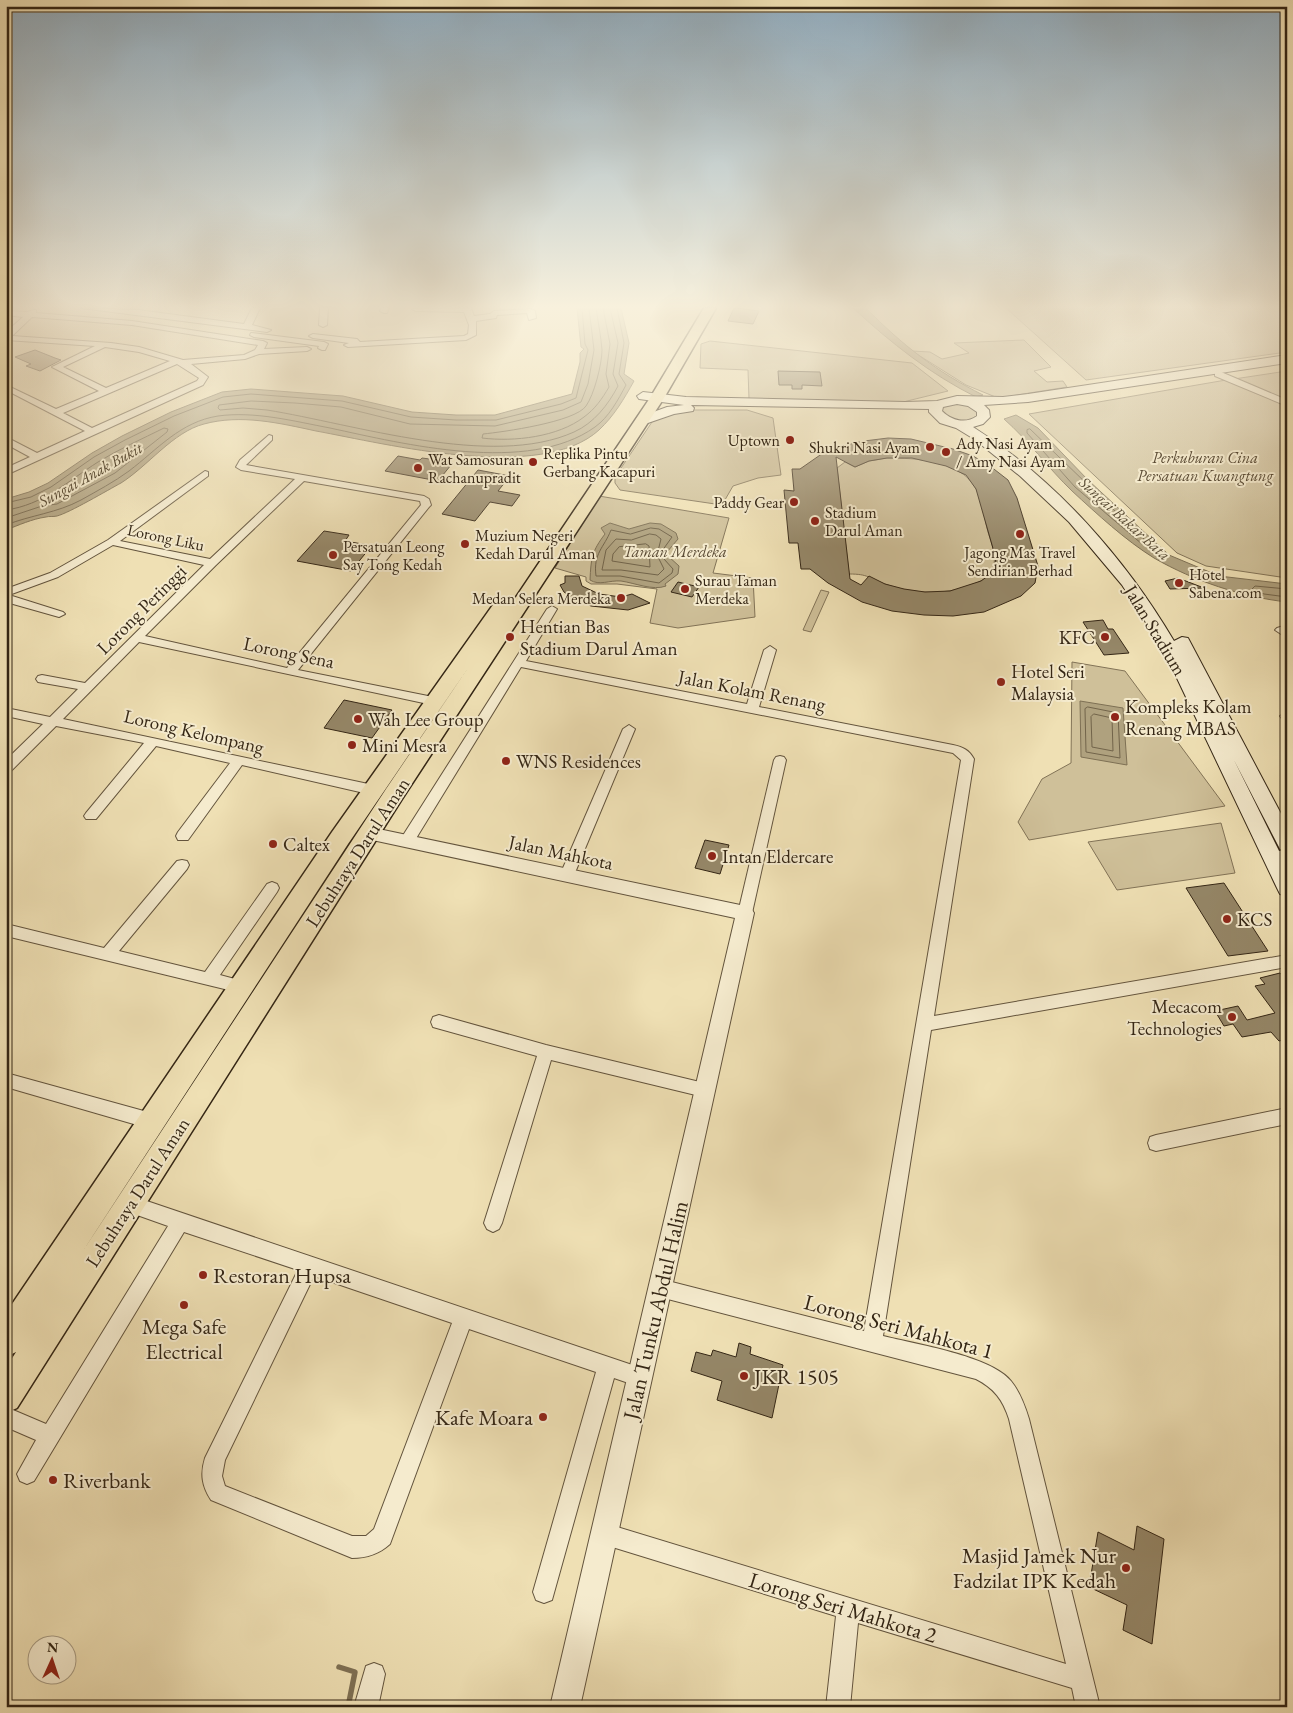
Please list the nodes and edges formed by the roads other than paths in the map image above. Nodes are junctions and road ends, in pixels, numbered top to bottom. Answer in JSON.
{"nodes":[{"id":1,"x":8,"y":388,"type":"edge"},
{"id":2,"x":100,"y":388,"type":"edge"},
{"id":3,"x":114,"y":388,"type":"edge"},
{"id":4,"x":187,"y":388,"type":"edge"},
{"id":5,"x":654,"y":388,"type":"edge"},
{"id":6,"x":657,"y":388,"type":"edge"},
{"id":7,"x":1093,"y":388,"type":"edge"},
{"id":8,"x":1125,"y":388,"type":"edge"},
{"id":9,"x":1251,"y":388,"type":"edge"},
{"id":10,"x":106,"y":391,"type":"junction"},
{"id":11,"x":966,"y":401,"type":"junction"},
{"id":12,"x":1287,"y":403,"type":"edge"},
{"id":13,"x":646,"y":404,"type":"junction"},
{"id":14,"x":937,"y":404,"type":"junction"},
{"id":15,"x":688,"y":408,"type":"junction"},
{"id":16,"x":58,"y":412,"type":"junction"},
{"id":17,"x":982,"y":419,"type":"junction"},
{"id":18,"x":951,"y":422,"type":"junction"},
{"id":19,"x":92,"y":432,"type":"junction"},
{"id":20,"x":269,"y":438,"type":"dead end"},
{"id":21,"x":6,"y":440,"type":"edge"},
{"id":22,"x":37,"y":457,"type":"junction"},
{"id":23,"x":6,"y":472,"type":"edge"},
{"id":24,"x":205,"y":474,"type":"dead end"},
{"id":25,"x":302,"y":478,"type":"junction"},
{"id":26,"x":112,"y":542,"type":"junction"},
{"id":27,"x":212,"y":563,"type":"junction"},
{"id":28,"x":6,"y":593,"type":"edge"},
{"id":29,"x":6,"y":598,"type":"edge"},
{"id":30,"x":552,"y":609,"type":"dead end"},
{"id":31,"x":59,"y":614,"type":"dead end"},
{"id":32,"x":137,"y":638,"type":"junction"},
{"id":33,"x":770,"y":650,"type":"dead end"},
{"id":34,"x":518,"y":663,"type":"junction"},
{"id":35,"x":290,"y":672,"type":"junction"},
{"id":36,"x":42,"y":679,"type":"dead end"},
{"id":37,"x":87,"y":687,"type":"junction"},
{"id":38,"x":433,"y":701,"type":"junction"},
{"id":39,"x":752,"y":709,"type":"junction"},
{"id":40,"x":6,"y":712,"type":"edge"},
{"id":41,"x":53,"y":722,"type":"junction"},
{"id":42,"x":629,"y":729,"type":"dead end"},
{"id":43,"x":152,"y":742,"type":"junction"},
{"id":44,"x":238,"y":760,"type":"junction"},
{"id":45,"x":780,"y":760,"type":"dead end"},
{"id":46,"x":6,"y":768,"type":"edge"},
{"id":47,"x":373,"y":790,"type":"junction"},
{"id":48,"x":91,"y":816,"type":"dead end"},
{"id":49,"x":369,"y":833,"type":"junction"},
{"id":50,"x":183,"y":836,"type":"dead end"},
{"id":51,"x":407,"y":841,"type":"junction"},
{"id":52,"x":1283,"y":846,"type":"edge"},
{"id":53,"x":182,"y":865,"type":"dead end"},
{"id":54,"x":566,"y":875,"type":"junction"},
{"id":55,"x":272,"y":888,"type":"dead end"},
{"id":56,"x":1287,"y":888,"type":"edge"},
{"id":57,"x":745,"y":913,"type":"junction"},
{"id":58,"x":6,"y":930,"type":"edge"},
{"id":59,"x":108,"y":954,"type":"junction"},
{"id":60,"x":1287,"y":961,"type":"edge"},
{"id":61,"x":209,"y":979,"type":"junction"},
{"id":62,"x":241,"y":986,"type":"junction"},
{"id":63,"x":439,"y":1022,"type":"dead end"},
{"id":64,"x":925,"y":1024,"type":"junction"},
{"id":65,"x":546,"y":1052,"type":"junction"},
{"id":66,"x":6,"y":1080,"type":"edge"},
{"id":67,"x":704,"y":1090,"type":"junction"},
{"id":68,"x":1287,"y":1116,"type":"edge"},
{"id":69,"x":151,"y":1121,"type":"junction"},
{"id":70,"x":1156,"y":1143,"type":"dead end"},
{"id":71,"x":129,"y":1204,"type":"junction"},
{"id":72,"x":180,"y":1222,"type":"junction"},
{"id":73,"x":493,"y":1223,"type":"dead end"},
{"id":74,"x":310,"y":1265,"type":"junction"},
{"id":75,"x":660,"y":1288,"type":"junction"},
{"id":76,"x":464,"y":1317,"type":"junction"},
{"id":77,"x":6,"y":1341,"type":"edge"},
{"id":78,"x":872,"y":1343,"type":"junction"},
{"id":79,"x":608,"y":1366,"type":"junction"},
{"id":80,"x":640,"y":1377,"type":"junction"},
{"id":81,"x":6,"y":1397,"type":"edge"},
{"id":82,"x":6,"y":1417,"type":"edge"},
{"id":83,"x":50,"y":1436,"type":"junction"},
{"id":84,"x":27,"y":1474,"type":"dead end"},
{"id":85,"x":604,"y":1534,"type":"junction"},
{"id":86,"x":544,"y":1592,"type":"dead end"},
{"id":87,"x":848,"y":1608,"type":"junction"},
{"id":88,"x":374,"y":1674,"type":"dead end"},
{"id":89,"x":1082,"y":1680,"type":"junction"},
{"id":90,"x":366,"y":1707,"type":"edge"},
{"id":91,"x":565,"y":1707,"type":"edge"},
{"id":92,"x":838,"y":1707,"type":"edge"},
{"id":93,"x":1088,"y":1707,"type":"edge"}],
"edges":[{"from":1,"to":16,"type":"street"},
{"from":2,"to":10,"type":"street"},
{"from":3,"to":10,"type":"street"},
{"from":4,"to":19,"type":"street"},
{"from":5,"to":13,"type":"main road","name":"Lebuhraya Darul Aman"},
{"from":6,"to":13,"type":"main road","name":"Lebuhraya Darul Aman"},
{"from":7,"to":11,"type":"main road"},
{"from":8,"to":17,"type":"main road"},
{"from":9,"to":12,"type":"street"},
{"from":10,"to":16,"type":"street"},
{"from":11,"to":14,"type":"main road"},
{"from":11,"to":17,"type":"main road","name":"Jalan Stadium"},
{"from":13,"to":14,"type":"main road"},
{"from":13,"to":15,"type":"main road","name":"Jalan Stadium"},
{"from":13,"to":15,"type":"main road"},
{"from":13,"to":38,"type":"main road","name":"Lebuhraya Darul Aman"},
{"from":13,"to":49,"type":"main road","name":"Lebuhraya Darul Aman"},
{"from":14,"to":18,"type":"main road"},
{"from":15,"to":18,"type":"main road","name":"Jalan Stadium"},
{"from":16,"to":19,"type":"street"},
{"from":17,"to":18,"type":"main road"},
{"from":17,"to":52,"type":"main road","name":"Jalan Stadium"},
{"from":18,"to":52,"type":"main road","name":"Jalan Stadium"},
{"from":19,"to":22,"type":"street"},
{"from":20,"to":25,"type":"street"},
{"from":21,"to":22,"type":"street"},
{"from":22,"to":23,"type":"street"},
{"from":24,"to":26,"type":"street"},
{"from":25,"to":27,"type":"street","name":"Lorong Peringgi"},
{"from":25,"to":35,"type":"street"},
{"from":26,"to":27,"type":"street","name":"Lorong Liku"},
{"from":26,"to":28,"type":"street","name":"Lorong Liku"},
{"from":27,"to":32,"type":"street","name":"Lorong Peringgi"},
{"from":29,"to":31,"type":"street"},
{"from":30,"to":34,"type":"street"},
{"from":32,"to":35,"type":"street","name":"Lorong Sena"},
{"from":32,"to":37,"type":"street","name":"Lorong Peringgi"},
{"from":33,"to":39,"type":"street"},
{"from":34,"to":39,"type":"street","name":"Jalan Kolam Renang"},
{"from":34,"to":51,"type":"street"},
{"from":35,"to":38,"type":"street","name":"Lorong Sena"},
{"from":36,"to":37,"type":"street"},
{"from":37,"to":41,"type":"street","name":"Lorong Peringgi"},
{"from":38,"to":47,"type":"main road","name":"Lebuhraya Darul Aman"},
{"from":39,"to":64,"type":"street","name":"Jalan Kolam Renang"},
{"from":40,"to":41,"type":"street","name":"Lorong Kelompang"},
{"from":41,"to":43,"type":"street","name":"Lorong Kelompang"},
{"from":41,"to":46,"type":"street","name":"Lorong Peringgi"},
{"from":42,"to":54,"type":"street"},
{"from":43,"to":44,"type":"street","name":"Lorong Kelompang"},
{"from":43,"to":48,"type":"street"},
{"from":44,"to":47,"type":"street","name":"Lorong Kelompang"},
{"from":44,"to":50,"type":"street"},
{"from":45,"to":57,"type":"street"},
{"from":47,"to":62,"type":"main road","name":"Lebuhraya Darul Aman"},
{"from":49,"to":51,"type":"street","name":"Jalan Mahkota"},
{"from":49,"to":71,"type":"main road","name":"Lebuhraya Darul Aman"},
{"from":51,"to":54,"type":"street","name":"Jalan Mahkota"},
{"from":52,"to":56,"type":"main road","name":"Jalan Stadium"},
{"from":53,"to":59,"type":"street"},
{"from":54,"to":57,"type":"street","name":"Jalan Mahkota"},
{"from":55,"to":61,"type":"street"},
{"from":57,"to":67,"type":"street","name":"Jalan Tunku Abdul Halim"},
{"from":58,"to":59,"type":"street"},
{"from":59,"to":61,"type":"street"},
{"from":60,"to":64,"type":"street"},
{"from":61,"to":62,"type":"street"},
{"from":62,"to":69,"type":"main road","name":"Lebuhraya Darul Aman"},
{"from":63,"to":65,"type":"street"},
{"from":64,"to":78,"type":"street"},
{"from":65,"to":67,"type":"street"},
{"from":65,"to":73,"type":"street"},
{"from":66,"to":69,"type":"street"},
{"from":67,"to":75,"type":"street","name":"Jalan Tunku Abdul Halim"},
{"from":68,"to":70,"type":"street"},
{"from":69,"to":77,"type":"main road","name":"Lebuhraya Darul Aman"},
{"from":71,"to":72,"type":"street"},
{"from":71,"to":81,"type":"main road","name":"Lebuhraya Darul Aman"},
{"from":72,"to":74,"type":"street"},
{"from":72,"to":83,"type":"street"},
{"from":74,"to":76,"type":"street"},
{"from":74,"to":76,"type":"street"},
{"from":75,"to":78,"type":"street","name":"Lorong Seri Mahkota 1"},
{"from":75,"to":80,"type":"street","name":"Jalan Tunku Abdul Halim"},
{"from":76,"to":79,"type":"street"},
{"from":78,"to":89,"type":"street","name":"Lorong Seri Mahkota 1"},
{"from":79,"to":80,"type":"street"},
{"from":79,"to":86,"type":"street"},
{"from":80,"to":85,"type":"street","name":"Jalan Tunku Abdul Halim"},
{"from":82,"to":83,"type":"street"},
{"from":83,"to":84,"type":"street"},
{"from":85,"to":87,"type":"street","name":"Lorong Seri Mahkota 2"},
{"from":85,"to":91,"type":"street","name":"Jalan Tunku Abdul Halim"},
{"from":87,"to":89,"type":"street","name":"Lorong Seri Mahkota 2"},
{"from":87,"to":92,"type":"street"},
{"from":88,"to":90,"type":"street"},
{"from":89,"to":93,"type":"street","name":"Lorong Seri Mahkota 1"}]}
